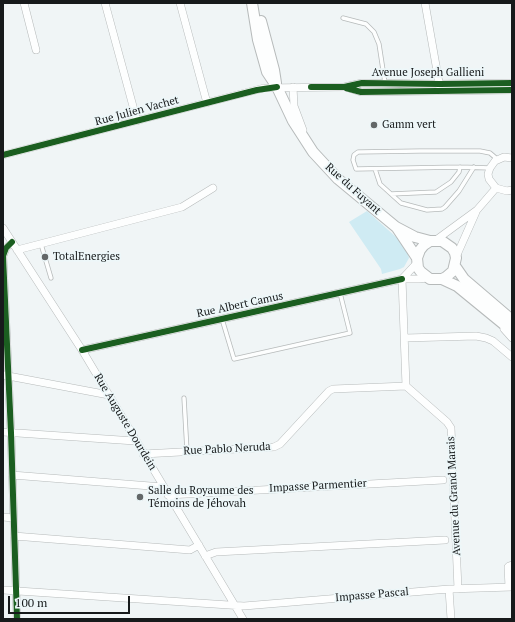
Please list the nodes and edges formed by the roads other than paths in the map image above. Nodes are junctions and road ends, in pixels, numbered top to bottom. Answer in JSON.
{"nodes":[{"id":1,"x":24,"y":3,"type":"edge"},
{"id":2,"x":105,"y":3,"type":"edge"},
{"id":3,"x":180,"y":3,"type":"edge"},
{"id":4,"x":252,"y":3,"type":"edge"},
{"id":5,"x":255,"y":3,"type":"edge"},
{"id":6,"x":425,"y":3,"type":"edge"},
{"id":7,"x":343,"y":18,"type":"dead end"},
{"id":8,"x":36,"y":50,"type":"dead end"},
{"id":9,"x":385,"y":83,"type":"junction"},
{"id":10,"x":512,"y":83,"type":"edge"},
{"id":11,"x":277,"y":87,"type":"junction"},
{"id":12,"x":293,"y":87,"type":"junction"},
{"id":13,"x":344,"y":87,"type":"junction"},
{"id":14,"x":440,"y":87,"type":"junction"},
{"id":15,"x":512,"y":90,"type":"edge"},
{"id":16,"x":207,"y":103,"type":"junction"},
{"id":17,"x":137,"y":121,"type":"junction"},
{"id":18,"x":313,"y":152,"type":"junction"},
{"id":19,"x":3,"y":155,"type":"edge"},
{"id":20,"x":512,"y":158,"type":"edge"},
{"id":21,"x":497,"y":160,"type":"junction"},
{"id":22,"x":460,"y":167,"type":"junction"},
{"id":23,"x":474,"y":167,"type":"junction"},
{"id":24,"x":490,"y":168,"type":"junction"},
{"id":25,"x":376,"y":169,"type":"junction"},
{"id":26,"x":214,"y":188,"type":"dead end"},
{"id":27,"x":496,"y":188,"type":"junction"},
{"id":28,"x":512,"y":190,"type":"edge"},
{"id":29,"x":391,"y":194,"type":"junction"},
{"id":30,"x":477,"y":210,"type":"junction"},
{"id":31,"x":396,"y":227,"type":"junction"},
{"id":32,"x":3,"y":228,"type":"edge"},
{"id":33,"x":433,"y":241,"type":"junction"},
{"id":34,"x":12,"y":242,"type":"junction"},
{"id":35,"x":41,"y":244,"type":"junction"},
{"id":36,"x":17,"y":250,"type":"junction"},
{"id":37,"x":417,"y":260,"type":"junction"},
{"id":38,"x":456,"y":262,"type":"junction"},
{"id":39,"x":50,"y":278,"type":"dead end"},
{"id":40,"x":427,"y":278,"type":"junction"},
{"id":41,"x":402,"y":279,"type":"junction"},
{"id":42,"x":442,"y":279,"type":"junction"},
{"id":43,"x":340,"y":293,"type":"junction"},
{"id":44,"x":4,"y":302,"type":"edge"},
{"id":45,"x":494,"y":317,"type":"junction"},
{"id":46,"x":222,"y":319,"type":"junction"},
{"id":47,"x":512,"y":320,"type":"edge"},
{"id":48,"x":512,"y":331,"type":"edge"},
{"id":49,"x":405,"y":338,"type":"junction"},
{"id":50,"x":512,"y":338,"type":"edge"},
{"id":51,"x":82,"y":350,"type":"junction"},
{"id":52,"x":512,"y":358,"type":"edge"},
{"id":53,"x":5,"y":375,"type":"edge"},
{"id":54,"x":406,"y":386,"type":"junction"},
{"id":55,"x":109,"y":395,"type":"junction"},
{"id":56,"x":184,"y":398,"type":"dead end"},
{"id":57,"x":3,"y":432,"type":"edge"},
{"id":58,"x":11,"y":433,"type":"junction"},
{"id":59,"x":136,"y":441,"type":"junction"},
{"id":60,"x":187,"y":451,"type":"junction"},
{"id":61,"x":143,"y":454,"type":"junction"},
{"id":62,"x":12,"y":475,"type":"junction"},
{"id":63,"x":443,"y":480,"type":"dead end"},
{"id":64,"x":163,"y":487,"type":"junction"},
{"id":65,"x":168,"y":495,"type":"junction"},
{"id":66,"x":3,"y":517,"type":"edge"},
{"id":67,"x":13,"y":518,"type":"junction"},
{"id":68,"x":14,"y":536,"type":"junction"},
{"id":69,"x":445,"y":540,"type":"dead end"},
{"id":70,"x":200,"y":545,"type":"junction"},
{"id":71,"x":205,"y":556,"type":"junction"},
{"id":72,"x":512,"y":565,"type":"edge"},
{"id":73,"x":511,"y":587,"type":"edge"},
{"id":74,"x":449,"y":589,"type":"junction"},
{"id":75,"x":458,"y":589,"type":"junction"},
{"id":76,"x":3,"y":590,"type":"edge"},
{"id":77,"x":15,"y":591,"type":"junction"},
{"id":78,"x":235,"y":606,"type":"junction"},
{"id":79,"x":17,"y":619,"type":"edge"},
{"id":80,"x":243,"y":619,"type":"edge"},
{"id":81,"x":452,"y":619,"type":"edge"}],
"edges":[{"from":1,"to":8,"type":"street"},
{"from":2,"to":17,"type":"street"},
{"from":3,"to":16,"type":"street"},
{"from":4,"to":11,"type":"street"},
{"from":5,"to":11,"type":"street"},
{"from":6,"to":14,"type":"street"},
{"from":7,"to":9,"type":"lane"},
{"from":9,"to":13,"type":"street","name":"Avenue Joseph Gallieni"},
{"from":9,"to":14,"type":"street","name":"Avenue Joseph Gallieni"},
{"from":10,"to":14,"type":"street","name":"Avenue Joseph Gallieni"},
{"from":11,"to":12,"type":"street","name":"Avenue Joseph Gallieni"},
{"from":11,"to":16,"type":"street","name":"Rue Julien Vachet"},
{"from":11,"to":18,"type":"street","name":"Rue du Fuyant"},
{"from":12,"to":13,"type":"street","name":"Avenue Joseph Gallieni"},
{"from":12,"to":18,"type":"street"},
{"from":13,"to":14,"type":"street","name":"Avenue Joseph Gallieni"},
{"from":14,"to":15,"type":"street","name":"Avenue Joseph Gallieni"},
{"from":16,"to":17,"type":"street","name":"Rue Julien Vachet"},
{"from":17,"to":19,"type":"street","name":"Rue Julien Vachet"},
{"from":18,"to":31,"type":"street","name":"Rue du Fuyant"},
{"from":20,"to":21,"type":"street"},
{"from":21,"to":24,"type":"street"},
{"from":21,"to":25,"type":"lane"},
{"from":22,"to":23,"type":"lane"},
{"from":22,"to":25,"type":"lane"},
{"from":22,"to":29,"type":"lane"},
{"from":23,"to":24,"type":"lane"},
{"from":23,"to":29,"type":"lane"},
{"from":24,"to":27,"type":"street"},
{"from":25,"to":29,"type":"lane"},
{"from":26,"to":35,"type":"street"},
{"from":27,"to":28,"type":"street"},
{"from":27,"to":30,"type":"street"},
{"from":30,"to":33,"type":"street"},
{"from":30,"to":38,"type":"street"},
{"from":31,"to":33,"type":"street","name":"Rue du Fuyant"},
{"from":31,"to":37,"type":"street","name":"Rue du Fuyant"},
{"from":32,"to":34,"type":"street","name":"Rue Auguste Dourdein"},
{"from":33,"to":37,"type":"street"},
{"from":33,"to":38,"type":"street"},
{"from":34,"to":36,"type":"street","name":"Rue Auguste Dourdein"},
{"from":34,"to":44,"type":"street"},
{"from":35,"to":36,"type":"street"},
{"from":35,"to":39,"type":"lane"},
{"from":36,"to":51,"type":"street","name":"Rue Auguste Dourdein"},
{"from":37,"to":40,"type":"street"},
{"from":37,"to":41,"type":"street"},
{"from":38,"to":42,"type":"street"},
{"from":38,"to":47,"type":"street"},
{"from":40,"to":41,"type":"street","name":"Rue Albert Camus"},
{"from":40,"to":42,"type":"street"},
{"from":41,"to":43,"type":"street","name":"Rue Albert Camus"},
{"from":41,"to":49,"type":"street"},
{"from":42,"to":45,"type":"street"},
{"from":43,"to":46,"type":"street","name":"Rue Albert Camus"},
{"from":43,"to":46,"type":"lane"},
{"from":44,"to":53,"type":"street"},
{"from":45,"to":48,"type":"street"},
{"from":45,"to":50,"type":"street"},
{"from":46,"to":51,"type":"street","name":"Rue Albert Camus"},
{"from":49,"to":52,"type":"street"},
{"from":49,"to":54,"type":"street"},
{"from":51,"to":55,"type":"street","name":"Rue Auguste Dourdein"},
{"from":53,"to":55,"type":"street"},
{"from":53,"to":58,"type":"street"},
{"from":54,"to":60,"type":"street","name":"Rue Pablo Neruda"},
{"from":54,"to":75,"type":"street","name":"Avenue du Grand Marais"},
{"from":55,"to":59,"type":"street","name":"Rue Auguste Dourdein"},
{"from":56,"to":60,"type":"lane"},
{"from":57,"to":58,"type":"street"},
{"from":58,"to":59,"type":"street"},
{"from":58,"to":62,"type":"street"},
{"from":59,"to":61,"type":"street","name":"Rue Auguste Dourdein"},
{"from":60,"to":61,"type":"street","name":"Rue Pablo Neruda"},
{"from":61,"to":64,"type":"street","name":"Rue Auguste Dourdein"},
{"from":62,"to":64,"type":"street"},
{"from":62,"to":67,"type":"street"},
{"from":63,"to":65,"type":"street","name":"Impasse Parmentier"},
{"from":64,"to":65,"type":"street","name":"Rue Auguste Dourdein"},
{"from":65,"to":70,"type":"street","name":"Rue Auguste Dourdein"},
{"from":66,"to":67,"type":"street"},
{"from":67,"to":68,"type":"street"},
{"from":68,"to":70,"type":"street"},
{"from":68,"to":77,"type":"street"},
{"from":69,"to":71,"type":"street"},
{"from":70,"to":71,"type":"street","name":"Rue Auguste Dourdein"},
{"from":71,"to":78,"type":"street","name":"Rue Auguste Dourdein"},
{"from":72,"to":73,"type":"street","name":"Impasse Pascal"},
{"from":73,"to":75,"type":"street","name":"Impasse Pascal"},
{"from":74,"to":75,"type":"street","name":"Impasse Pascal"},
{"from":74,"to":78,"type":"street","name":"Impasse Pascal"},
{"from":74,"to":81,"type":"street"},
{"from":76,"to":77,"type":"street","name":"Impasse Pascal"},
{"from":77,"to":78,"type":"street","name":"Impasse Pascal"},
{"from":77,"to":79,"type":"street"},
{"from":78,"to":80,"type":"street","name":"Rue Auguste Dourdein"}]}
